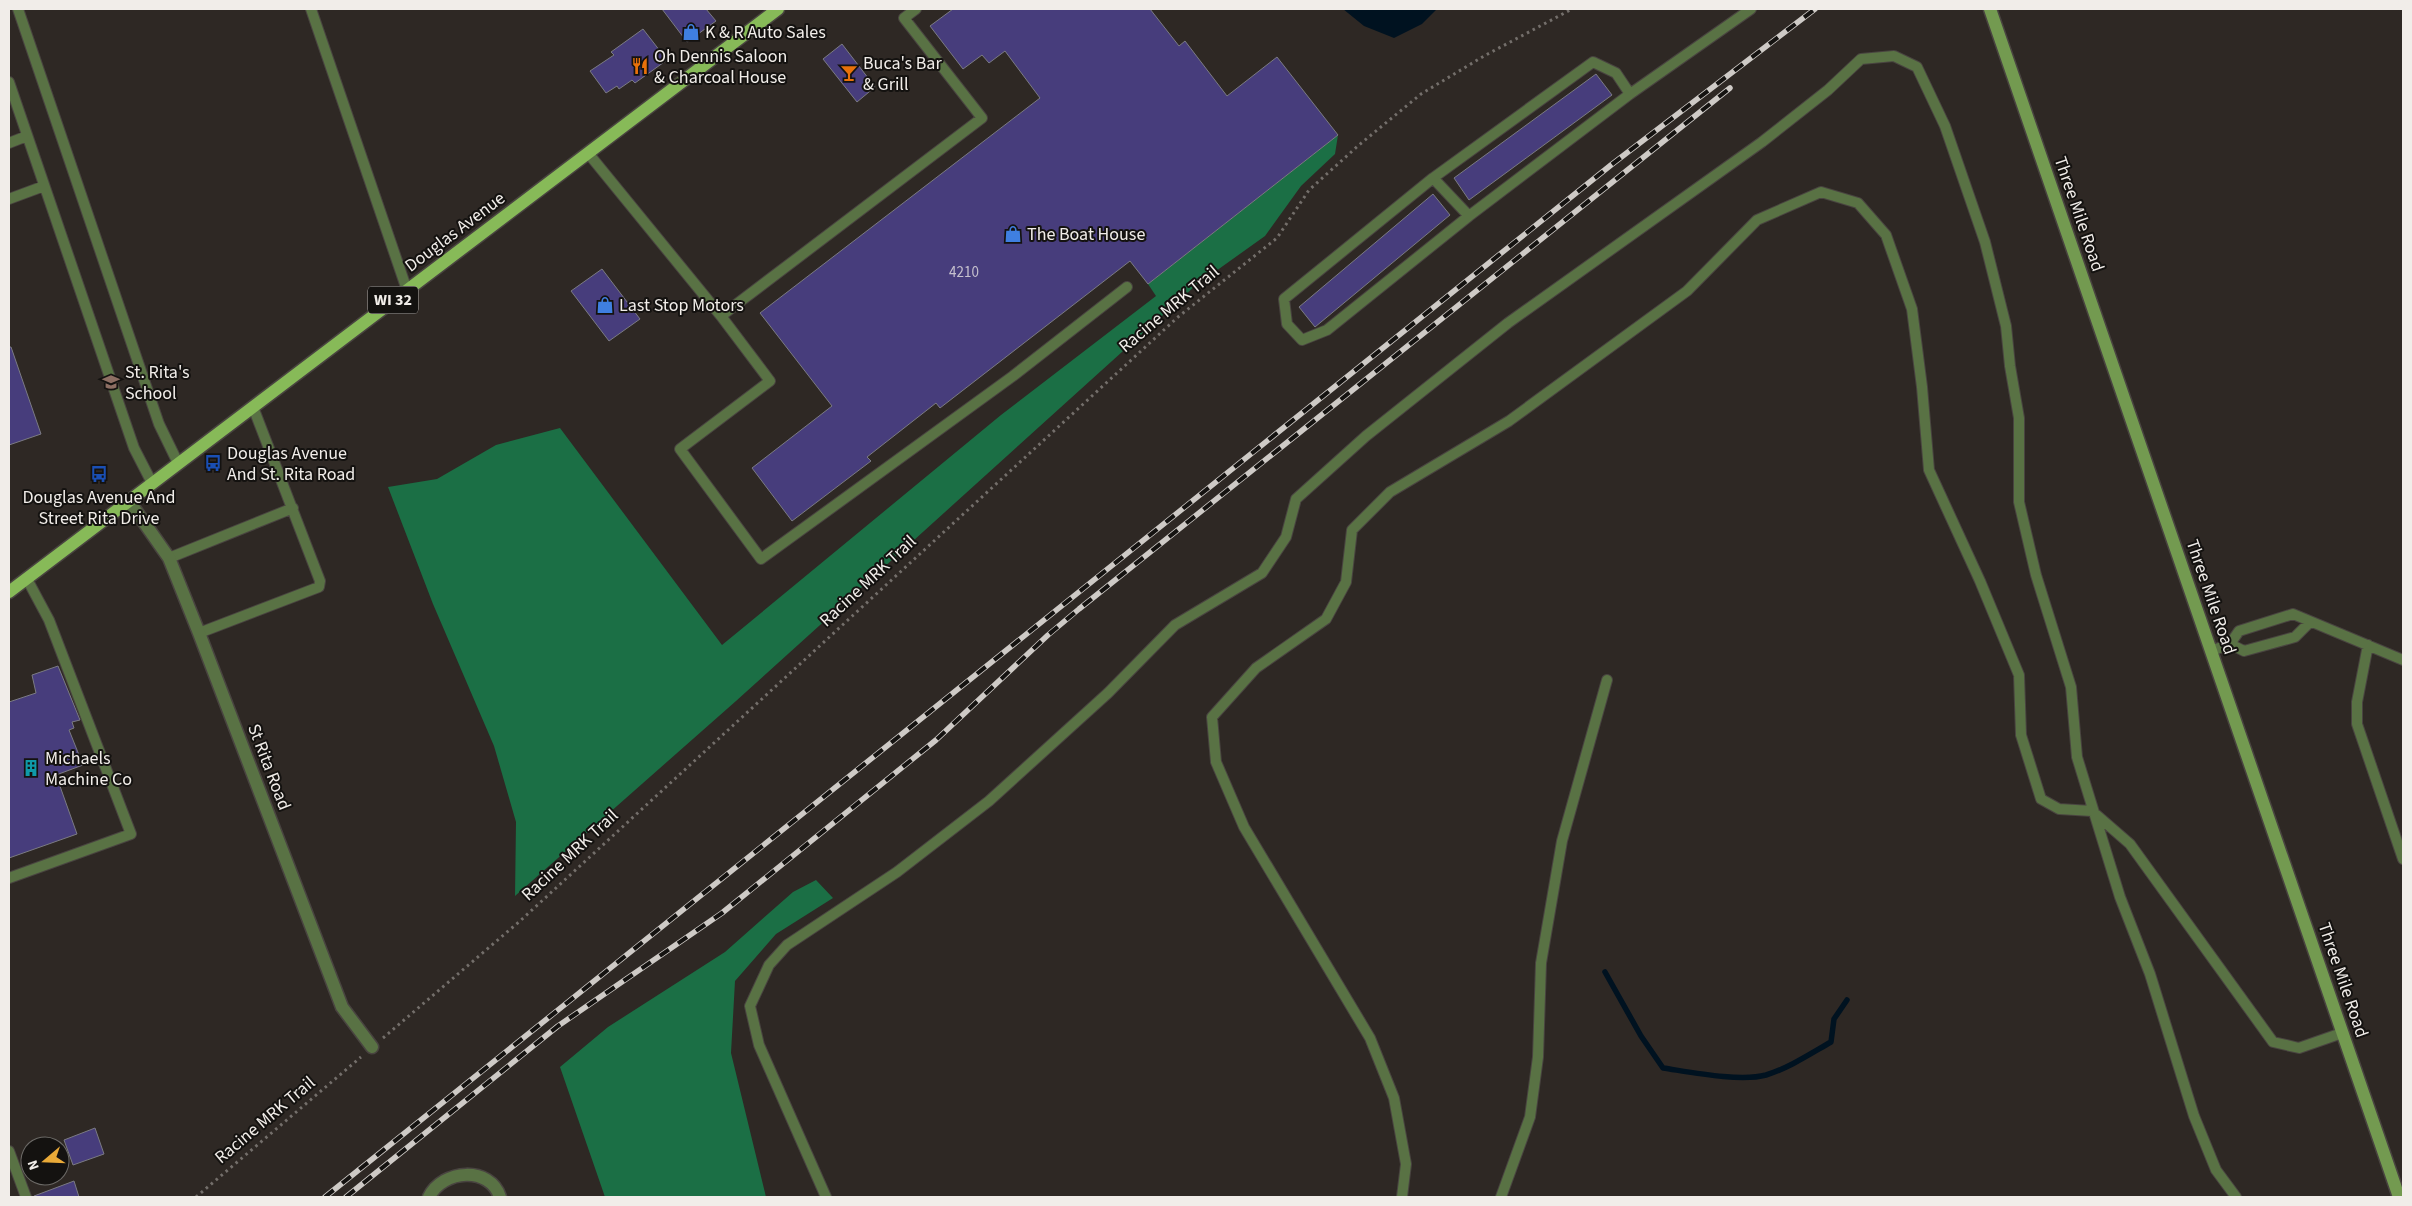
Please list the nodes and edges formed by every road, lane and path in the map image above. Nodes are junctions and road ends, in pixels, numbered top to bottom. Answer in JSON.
{"nodes":[{"id":1,"x":18,"y":9,"type":"edge"},
{"id":2,"x":311,"y":9,"type":"edge"},
{"id":3,"x":778,"y":9,"type":"edge"},
{"id":4,"x":916,"y":9,"type":"edge"},
{"id":5,"x":1572,"y":9,"type":"edge"},
{"id":6,"x":1752,"y":9,"type":"edge"},
{"id":7,"x":1990,"y":9,"type":"edge"},
{"id":8,"x":9,"y":82,"type":"edge"},
{"id":9,"x":1630,"y":94,"type":"junction"},
{"id":10,"x":12,"y":105,"type":"edge"},
{"id":11,"x":27,"y":136,"type":"junction"},
{"id":12,"x":9,"y":143,"type":"edge"},
{"id":13,"x":588,"y":153,"type":"junction"},
{"id":14,"x":1434,"y":178,"type":"junction"},
{"id":15,"x":44,"y":186,"type":"junction"},
{"id":16,"x":9,"y":199,"type":"edge"},
{"id":17,"x":1469,"y":216,"type":"junction"},
{"id":18,"x":1127,"y":287,"type":"dead end"},
{"id":19,"x":408,"y":290,"type":"junction"},
{"id":20,"x":721,"y":316,"type":"junction"},
{"id":21,"x":253,"y":407,"type":"junction"},
{"id":22,"x":178,"y":464,"type":"junction"},
{"id":23,"x":152,"y":483,"type":"junction"},
{"id":24,"x":128,"y":501,"type":"junction"},
{"id":25,"x":293,"y":508,"type":"junction"},
{"id":26,"x":169,"y":558,"type":"junction"},
{"id":27,"x":26,"y":579,"type":"junction"},
{"id":28,"x":9,"y":592,"type":"edge"},
{"id":29,"x":2310,"y":622,"type":"junction"},
{"id":30,"x":199,"y":633,"type":"junction"},
{"id":31,"x":2230,"y":644,"type":"junction"},
{"id":32,"x":2368,"y":645,"type":"junction"},
{"id":33,"x":2211,"y":651,"type":"junction"},
{"id":34,"x":2403,"y":660,"type":"edge"},
{"id":35,"x":1607,"y":680,"type":"dead end"},
{"id":36,"x":2092,"y":811,"type":"junction"},
{"id":37,"x":2403,"y":860,"type":"edge"},
{"id":38,"x":9,"y":878,"type":"edge"},
{"id":39,"x":2342,"y":1033,"type":"junction"},
{"id":40,"x":372,"y":1047,"type":"junction"},
{"id":41,"x":9,"y":1151,"type":"edge"},
{"id":42,"x":26,"y":1197,"type":"edge"},
{"id":43,"x":196,"y":1197,"type":"edge"},
{"id":44,"x":429,"y":1197,"type":"edge"},
{"id":45,"x":500,"y":1197,"type":"edge"},
{"id":46,"x":826,"y":1197,"type":"edge"},
{"id":47,"x":1402,"y":1197,"type":"edge"},
{"id":48,"x":1501,"y":1197,"type":"edge"},
{"id":49,"x":2236,"y":1197,"type":"edge"},
{"id":50,"x":2399,"y":1197,"type":"edge"}],
"edges":[{"from":1,"to":22,"type":"lane"},
{"from":2,"to":19,"type":"lane"},
{"from":3,"to":13,"type":"main road","name":"Douglas Avenue","number":"WI 32"},
{"from":4,"to":20,"type":"lane"},
{"from":5,"to":40,"type":"path","name":"Racine MRK Trail"},
{"from":6,"to":9,"type":"lane"},
{"from":7,"to":33,"type":"street","name":"Three Mile Road"},
{"from":8,"to":10,"type":"lane"},
{"from":9,"to":14,"type":"lane"},
{"from":9,"to":17,"type":"lane"},
{"from":10,"to":11,"type":"lane"},
{"from":11,"to":12,"type":"lane"},
{"from":11,"to":15,"type":"lane"},
{"from":13,"to":19,"type":"main road","name":"Douglas Avenue","number":"WI 32"},
{"from":13,"to":20,"type":"lane"},
{"from":14,"to":17,"type":"lane"},
{"from":14,"to":17,"type":"lane"},
{"from":15,"to":16,"type":"lane"},
{"from":15,"to":23,"type":"lane"},
{"from":18,"to":20,"type":"lane"},
{"from":19,"to":21,"type":"main road","name":"Douglas Avenue","number":"WI 32"},
{"from":21,"to":22,"type":"main road","name":"Douglas Avenue","number":"WI 32"},
{"from":21,"to":25,"type":"lane"},
{"from":22,"to":23,"type":"main road","name":"Douglas Avenue","number":"WI 32"},
{"from":23,"to":24,"type":"main road","name":"Douglas Avenue","number":"WI 32"},
{"from":24,"to":26,"type":"street","name":"St Rita Road"},
{"from":24,"to":27,"type":"main road","name":"Douglas Avenue","number":"WI 32"},
{"from":25,"to":26,"type":"lane"},
{"from":25,"to":30,"type":"lane"},
{"from":26,"to":30,"type":"street","name":"St Rita Road"},
{"from":27,"to":28,"type":"main road","name":"Douglas Avenue","number":"WI 32"},
{"from":27,"to":38,"type":"lane"},
{"from":29,"to":31,"type":"lane"},
{"from":29,"to":31,"type":"lane"},
{"from":29,"to":32,"type":"lane"},
{"from":30,"to":40,"type":"street","name":"St Rita Road"},
{"from":31,"to":33,"type":"lane"},
{"from":32,"to":34,"type":"lane"},
{"from":32,"to":37,"type":"lane"},
{"from":33,"to":39,"type":"street","name":"Three Mile Road"},
{"from":35,"to":48,"type":"lane"},
{"from":36,"to":39,"type":"lane"},
{"from":36,"to":46,"type":"lane"},
{"from":36,"to":47,"type":"lane"},
{"from":36,"to":49,"type":"lane"},
{"from":39,"to":50,"type":"street","name":"Three Mile Road"},
{"from":40,"to":43,"type":"path","name":"Racine MRK Trail"},
{"from":41,"to":42,"type":"lane"},
{"from":44,"to":45,"type":"street"}]}
